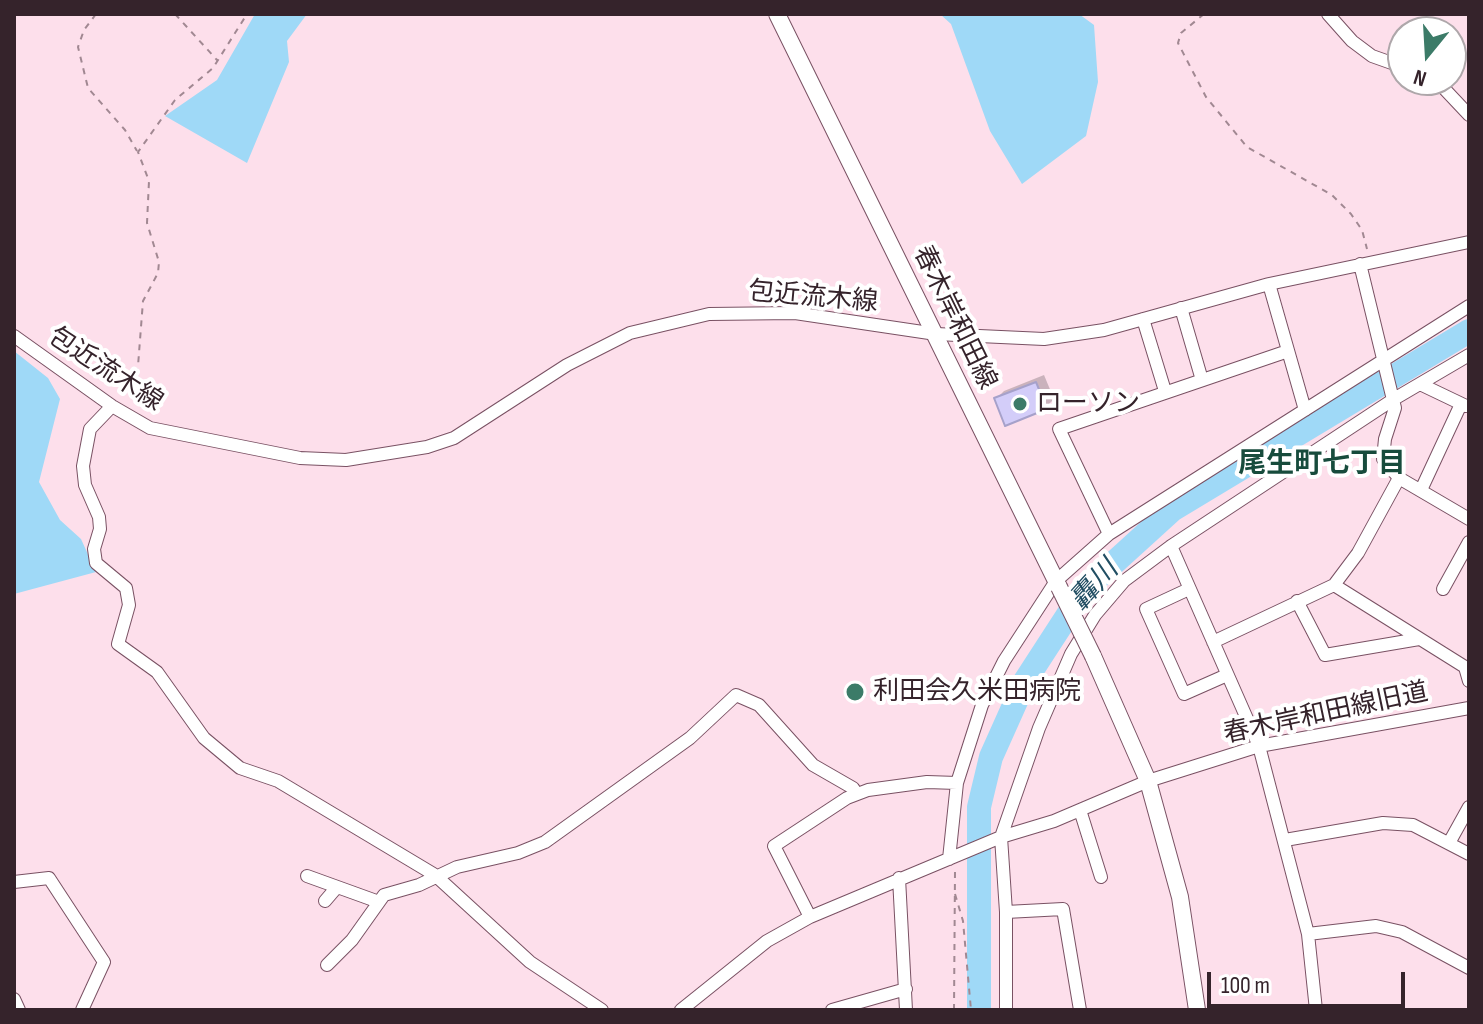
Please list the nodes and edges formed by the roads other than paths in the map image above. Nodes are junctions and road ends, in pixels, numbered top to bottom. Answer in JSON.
{"nodes":[{"id":1,"x":777,"y":14,"type":"edge"},
{"id":2,"x":1328,"y":14,"type":"edge"},
{"id":3,"x":1387,"y":61,"type":"edge"},
{"id":4,"x":1451,"y":96,"type":"edge"},
{"id":5,"x":1469,"y":115,"type":"edge"},
{"id":6,"x":1469,"y":242,"type":"edge"},
{"id":7,"x":1365,"y":263,"type":"junction"},
{"id":8,"x":1269,"y":284,"type":"junction"},
{"id":9,"x":1469,"y":306,"type":"edge"},
{"id":10,"x":1181,"y":308,"type":"junction"},
{"id":11,"x":1143,"y":319,"type":"junction"},
{"id":12,"x":936,"y":334,"type":"junction"},
{"id":13,"x":14,"y":336,"type":"edge"},
{"id":14,"x":1285,"y":352,"type":"junction"},
{"id":15,"x":1469,"y":355,"type":"edge"},
{"id":16,"x":1384,"y":358,"type":"junction"},
{"id":17,"x":1202,"y":380,"type":"junction"},
{"id":18,"x":1420,"y":384,"type":"junction"},
{"id":19,"x":1165,"y":391,"type":"junction"},
{"id":20,"x":1394,"y":399,"type":"junction"},
{"id":21,"x":112,"y":406,"type":"junction"},
{"id":22,"x":1465,"y":406,"type":"edge"},
{"id":23,"x":1305,"y":410,"type":"junction"},
{"id":24,"x":1399,"y":478,"type":"junction"},
{"id":25,"x":1421,"y":490,"type":"junction"},
{"id":26,"x":1469,"y":519,"type":"edge"},
{"id":27,"x":1109,"y":534,"type":"junction"},
{"id":28,"x":1469,"y":542,"type":"edge"},
{"id":29,"x":1171,"y":546,"type":"junction"},
{"id":30,"x":1058,"y":584,"type":"junction"},
{"id":31,"x":1334,"y":585,"type":"junction"},
{"id":32,"x":1189,"y":589,"type":"junction"},
{"id":33,"x":1443,"y":589,"type":"dead end"},
{"id":34,"x":1297,"y":601,"type":"junction"},
{"id":35,"x":1419,"y":639,"type":"junction"},
{"id":36,"x":1213,"y":642,"type":"junction"},
{"id":37,"x":1227,"y":675,"type":"junction"},
{"id":38,"x":1469,"y":681,"type":"edge"},
{"id":39,"x":1469,"y":708,"type":"edge"},
{"id":40,"x":1259,"y":746,"type":"junction"},
{"id":41,"x":1148,"y":781,"type":"junction"},
{"id":42,"x":957,"y":783,"type":"junction"},
{"id":43,"x":857,"y":794,"type":"junction"},
{"id":44,"x":1469,"y":807,"type":"edge"},
{"id":45,"x":1080,"y":810,"type":"junction"},
{"id":46,"x":998,"y":839,"type":"junction"},
{"id":47,"x":1285,"y":840,"type":"junction"},
{"id":48,"x":1449,"y":843,"type":"junction"},
{"id":49,"x":1469,"y":854,"type":"edge"},
{"id":50,"x":953,"y":857,"type":"junction"},
{"id":51,"x":435,"y":875,"type":"junction"},
{"id":52,"x":307,"y":876,"type":"dead end"},
{"id":53,"x":1101,"y":877,"type":"dead end"},
{"id":54,"x":899,"y":878,"type":"junction"},
{"id":55,"x":14,"y":882,"type":"edge"},
{"id":56,"x":337,"y":887,"type":"junction"},
{"id":57,"x":325,"y":901,"type":"dead end"},
{"id":58,"x":379,"y":902,"type":"junction"},
{"id":59,"x":1006,"y":912,"type":"junction"},
{"id":60,"x":810,"y":917,"type":"junction"},
{"id":61,"x":1308,"y":934,"type":"junction"},
{"id":62,"x":327,"y":965,"type":"dead end"},
{"id":63,"x":1469,"y":968,"type":"edge"},
{"id":64,"x":906,"y":989,"type":"junction"},
{"id":65,"x":14,"y":999,"type":"edge"},
{"id":66,"x":19,"y":1010,"type":"edge"},
{"id":67,"x":82,"y":1010,"type":"edge"},
{"id":68,"x":602,"y":1010,"type":"edge"},
{"id":69,"x":681,"y":1010,"type":"edge"},
{"id":70,"x":832,"y":1010,"type":"edge"},
{"id":71,"x":906,"y":1010,"type":"edge"},
{"id":72,"x":1006,"y":1010,"type":"edge"},
{"id":73,"x":1080,"y":1010,"type":"edge"},
{"id":74,"x":1197,"y":1010,"type":"edge"},
{"id":75,"x":1316,"y":1010,"type":"edge"}],
"edges":[{"from":1,"to":12,"type":"main road","name":"春木岸和田線"},
{"from":2,"to":3,"type":"street"},
{"from":4,"to":5,"type":"street"},
{"from":6,"to":7,"type":"street","name":"包近流木線"},
{"from":7,"to":8,"type":"street","name":"包近流木線"},
{"from":7,"to":16,"type":"street"},
{"from":8,"to":10,"type":"street","name":"包近流木線"},
{"from":8,"to":14,"type":"street"},
{"from":9,"to":16,"type":"street"},
{"from":10,"to":11,"type":"street","name":"包近流木線"},
{"from":10,"to":17,"type":"street"},
{"from":11,"to":12,"type":"street","name":"包近流木線"},
{"from":11,"to":19,"type":"street"},
{"from":12,"to":21,"type":"street","name":"包近流木線"},
{"from":12,"to":30,"type":"main road","name":"春木岸和田線"},
{"from":13,"to":21,"type":"street","name":"包近流木線"},
{"from":14,"to":17,"type":"street"},
{"from":14,"to":23,"type":"street"},
{"from":15,"to":18,"type":"street"},
{"from":16,"to":20,"type":"street"},
{"from":16,"to":23,"type":"street"},
{"from":17,"to":19,"type":"street"},
{"from":18,"to":20,"type":"street"},
{"from":18,"to":22,"type":"street"},
{"from":19,"to":27,"type":"street"},
{"from":20,"to":24,"type":"street"},
{"from":20,"to":29,"type":"street"},
{"from":21,"to":51,"type":"street"},
{"from":22,"to":25,"type":"street"},
{"from":23,"to":27,"type":"street"},
{"from":24,"to":25,"type":"street"},
{"from":24,"to":31,"type":"street"},
{"from":25,"to":26,"type":"street"},
{"from":27,"to":30,"type":"street"},
{"from":28,"to":33,"type":"street"},
{"from":29,"to":32,"type":"street"},
{"from":29,"to":46,"type":"street"},
{"from":30,"to":41,"type":"main road","name":"春木岸和田線","bridge":true},
{"from":30,"to":42,"type":"street"},
{"from":31,"to":34,"type":"street"},
{"from":31,"to":35,"type":"street"},
{"from":32,"to":36,"type":"street"},
{"from":32,"to":37,"type":"street"},
{"from":34,"to":35,"type":"street"},
{"from":34,"to":36,"type":"street"},
{"from":35,"to":38,"type":"street"},
{"from":36,"to":37,"type":"street"},
{"from":37,"to":40,"type":"street"},
{"from":39,"to":40,"type":"street","name":"春木岸和田線旧道"},
{"from":40,"to":41,"type":"street","name":"春木岸和田線旧道"},
{"from":40,"to":47,"type":"street"},
{"from":41,"to":45,"type":"street","name":"春木岸和田線旧道"},
{"from":41,"to":74,"type":"main road","name":"春木岸和田線"},
{"from":42,"to":43,"type":"street"},
{"from":42,"to":50,"type":"street"},
{"from":43,"to":51,"type":"street"},
{"from":43,"to":60,"type":"street"},
{"from":44,"to":48,"type":"street"},
{"from":45,"to":46,"type":"street","name":"春木岸和田線旧道"},
{"from":45,"to":53,"type":"street"},
{"from":46,"to":50,"type":"street","name":"春木岸和田線旧道"},
{"from":46,"to":59,"type":"street"},
{"from":47,"to":48,"type":"street"},
{"from":47,"to":61,"type":"street"},
{"from":48,"to":49,"type":"street"},
{"from":50,"to":54,"type":"street","name":"春木岸和田線旧道"},
{"from":51,"to":58,"type":"street"},
{"from":51,"to":68,"type":"street"},
{"from":52,"to":56,"type":"street"},
{"from":54,"to":60,"type":"street","name":"春木岸和田線旧道"},
{"from":54,"to":64,"type":"street"},
{"from":55,"to":67,"type":"street"},
{"from":56,"to":57,"type":"street"},
{"from":56,"to":58,"type":"street"},
{"from":58,"to":62,"type":"street"},
{"from":59,"to":72,"type":"street"},
{"from":59,"to":73,"type":"street"},
{"from":60,"to":69,"type":"street","name":"春木岸和田線旧道"},
{"from":61,"to":63,"type":"street"},
{"from":61,"to":75,"type":"street"},
{"from":64,"to":70,"type":"street"},
{"from":64,"to":71,"type":"street"},
{"from":65,"to":66,"type":"street"}]}
